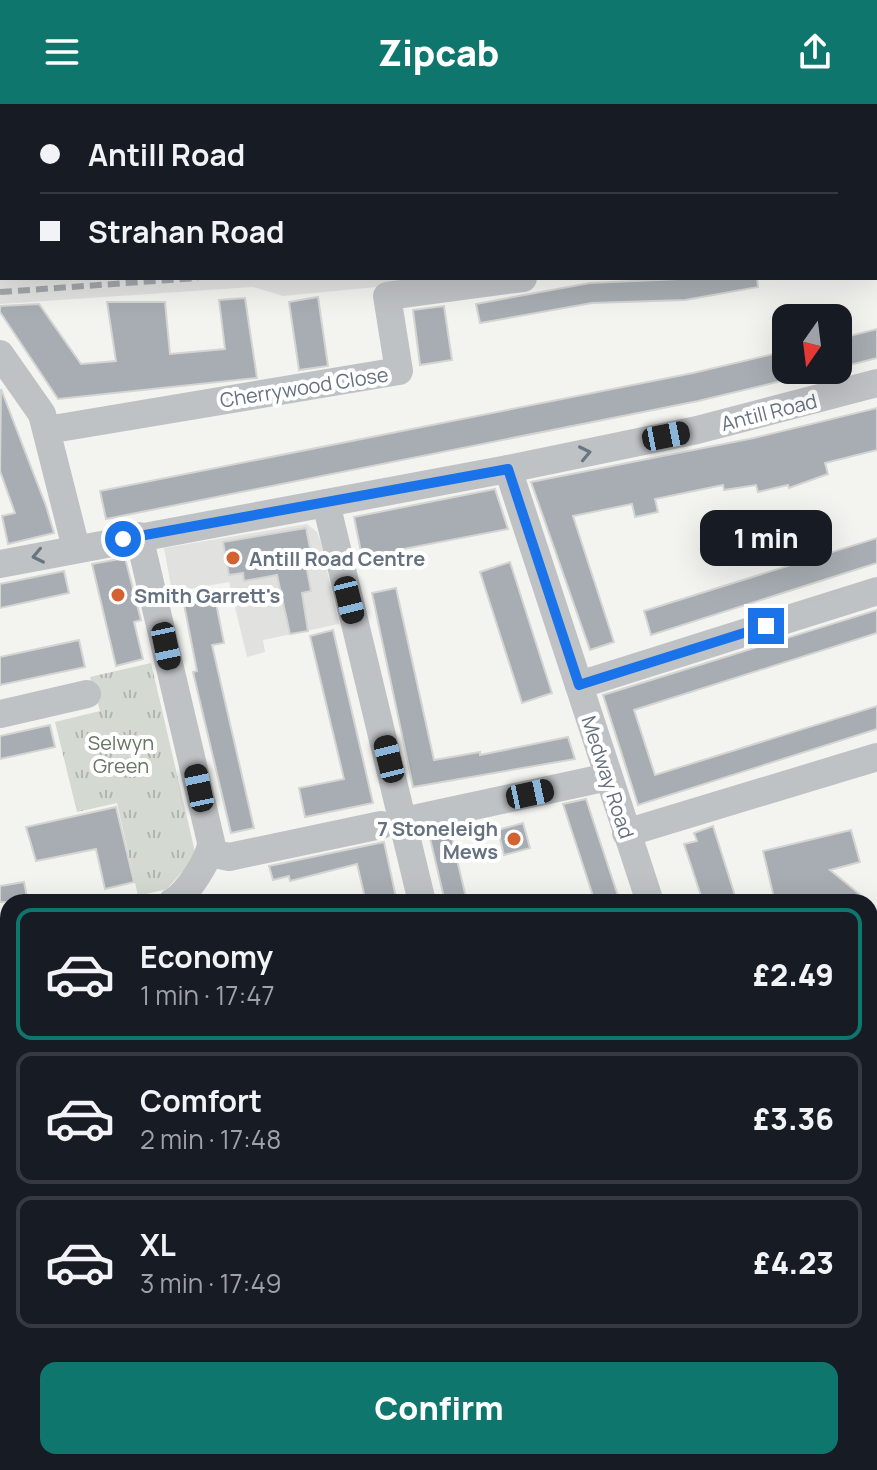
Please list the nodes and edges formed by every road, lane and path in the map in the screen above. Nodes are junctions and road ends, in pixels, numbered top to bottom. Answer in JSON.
{"nodes":[{"id":1,"x":508,"y":280,"type":"edge"},
{"id":2,"x":4,"y":366,"type":"edge"},
{"id":3,"x":877,"y":383,"type":"edge"},
{"id":4,"x":47,"y":430,"type":"junction"},
{"id":5,"x":508,"y":469,"type":"junction"},
{"id":6,"x":326,"y":503,"type":"junction"},
{"id":7,"x":139,"y":536,"type":"junction"},
{"id":8,"x":76,"y":548,"type":"junction"},
{"id":9,"x":0,"y":564,"type":"edge"},
{"id":10,"x":877,"y":591,"type":"edge"},
{"id":11,"x":579,"y":685,"type":"junction"},
{"id":12,"x":87,"y":694,"type":"dead end"},
{"id":13,"x":0,"y":714,"type":"edge"},
{"id":14,"x":877,"y":757,"type":"edge"},
{"id":15,"x":608,"y":777,"type":"junction"},
{"id":16,"x":392,"y":823,"type":"junction"},
{"id":17,"x":626,"y":833,"type":"junction"},
{"id":18,"x":211,"y":853,"type":"junction"},
{"id":19,"x":187,"y":894,"type":"edge"},
{"id":20,"x":419,"y":894,"type":"edge"},
{"id":21,"x":647,"y":894,"type":"edge"}],
"edges":[{"from":1,"to":4,"type":"street","name":"Cherrywood Close"},
{"from":2,"to":4,"type":"street"},
{"from":5,"to":3,"type":"street","name":"Antill Road","one_way":true},
{"from":4,"to":8,"type":"street"},
{"from":5,"to":6,"type":"street","name":"Antill Road"},
{"from":5,"to":11,"type":"street","name":"Medway Road"},
{"from":6,"to":7,"type":"street","name":"Antill Road"},
{"from":6,"to":16,"type":"street"},
{"from":7,"to":8,"type":"street","name":"Antill Road"},
{"from":7,"to":18,"type":"street"},
{"from":8,"to":9,"type":"street","name":"Antill Road","one_way":true},
{"from":10,"to":11,"type":"street"},
{"from":11,"to":15,"type":"street","name":"Medway Road"},
{"from":12,"to":13,"type":"street"},
{"from":14,"to":17,"type":"street"},
{"from":15,"to":16,"type":"street"},
{"from":15,"to":17,"type":"street","name":"Medway Road"},
{"from":16,"to":18,"type":"street"},
{"from":16,"to":20,"type":"street"},
{"from":17,"to":21,"type":"street","name":"Medway Road"},
{"from":18,"to":19,"type":"street"}]}
